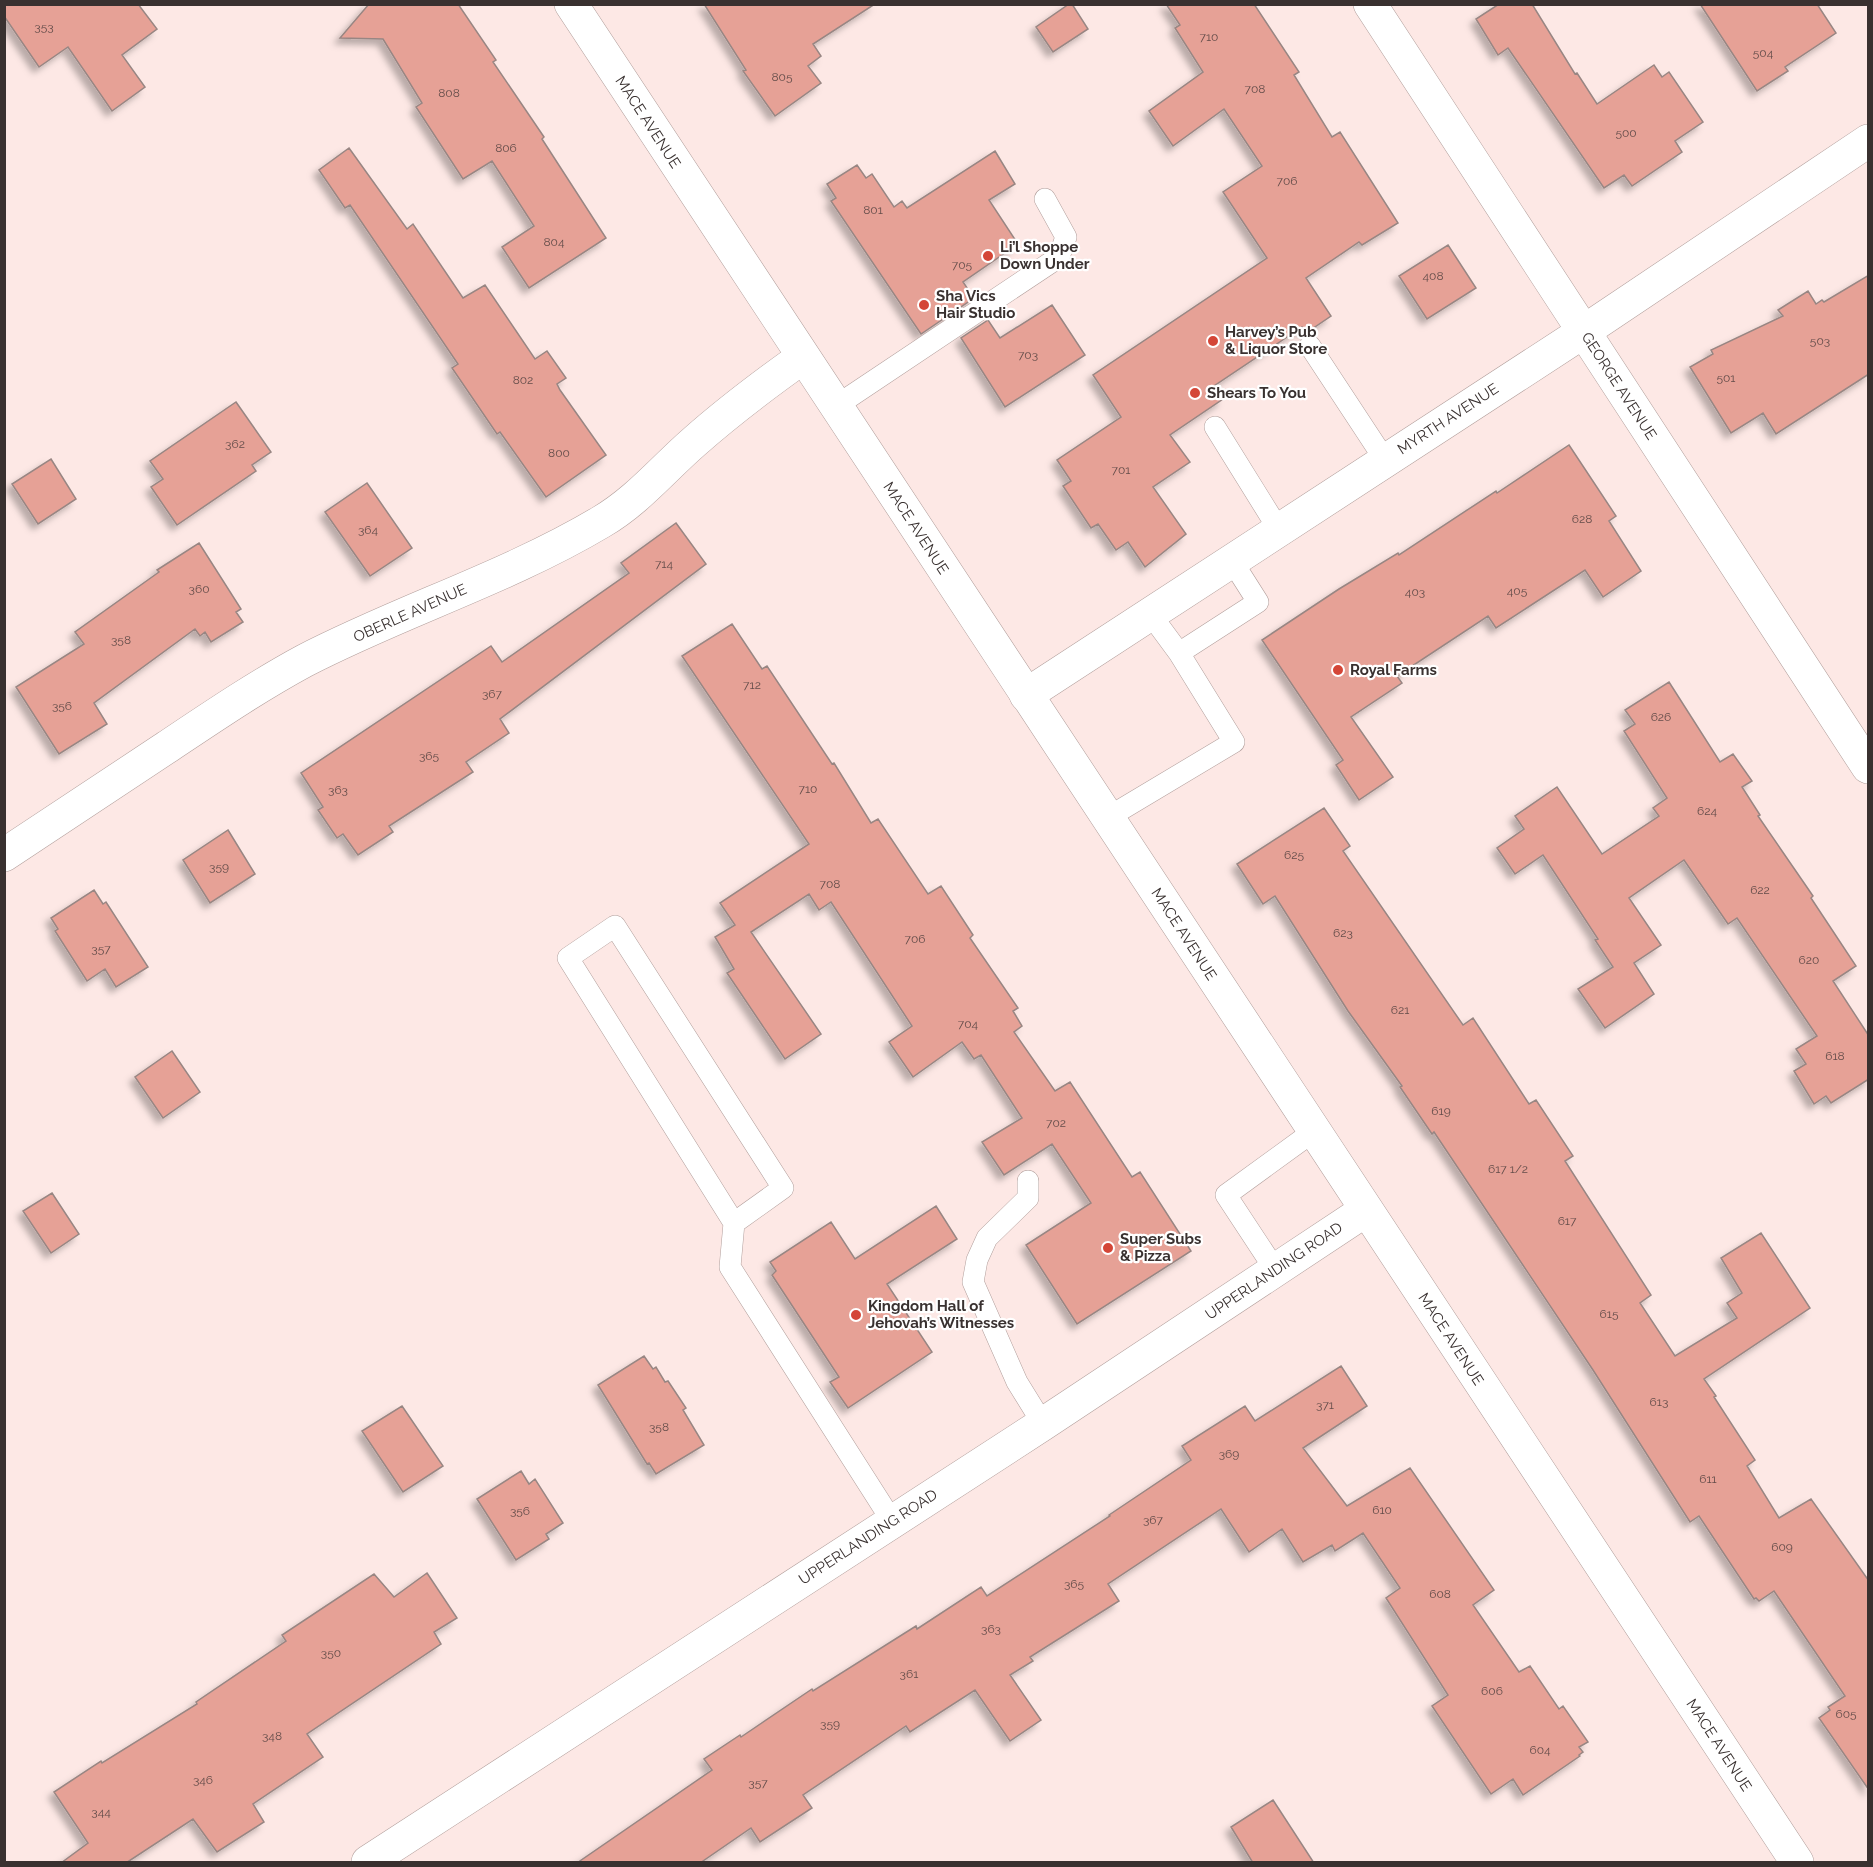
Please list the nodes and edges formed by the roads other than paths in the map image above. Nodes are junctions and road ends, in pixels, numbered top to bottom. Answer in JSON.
{"nodes":[{"id":1,"x":571,"y":4,"type":"edge"},
{"id":2,"x":1370,"y":4,"type":"edge"},
{"id":3,"x":1869,"y":141,"type":"edge"},
{"id":4,"x":1045,"y":199,"type":"dead end"},
{"id":5,"x":1583,"y":332,"type":"junction"},
{"id":6,"x":1310,"y":346,"type":"dead end"},
{"id":7,"x":803,"y":357,"type":"junction"},
{"id":8,"x":836,"y":406,"type":"junction"},
{"id":9,"x":1215,"y":427,"type":"dead end"},
{"id":10,"x":1385,"y":460,"type":"junction"},
{"id":11,"x":1278,"y":530,"type":"junction"},
{"id":12,"x":1232,"y":561,"type":"junction"},
{"id":13,"x":1151,"y":615,"type":"junction"},
{"id":14,"x":1179,"y":653,"type":"junction"},
{"id":15,"x":1026,"y":695,"type":"junction"},
{"id":16,"x":1869,"y":767,"type":"edge"},
{"id":17,"x":1107,"y":818,"type":"junction"},
{"id":18,"x":4,"y":855,"type":"edge"},
{"id":19,"x":1314,"y":1131,"type":"junction"},
{"id":20,"x":1028,"y":1181,"type":"dead end"},
{"id":21,"x":1366,"y":1210,"type":"junction"},
{"id":22,"x":734,"y":1223,"type":"junction"},
{"id":23,"x":1276,"y":1271,"type":"junction"},
{"id":24,"x":1043,"y":1424,"type":"junction"},
{"id":25,"x":892,"y":1521,"type":"junction"},
{"id":26,"x":368,"y":1863,"type":"edge"},
{"id":27,"x":1797,"y":1863,"type":"edge"}],
"edges":[{"from":1,"to":7,"type":"street","name":"MACE AVENUE"},
{"from":2,"to":5,"type":"street","name":"GEORGE AVENUE"},
{"from":3,"to":5,"type":"street","name":"MYRTH AVENUE"},
{"from":4,"to":8,"type":"lane"},
{"from":5,"to":10,"type":"street","name":"MYRTH AVENUE"},
{"from":5,"to":16,"type":"street","name":"GEORGE AVENUE"},
{"from":6,"to":10,"type":"lane"},
{"from":7,"to":8,"type":"street","name":"MACE AVENUE"},
{"from":7,"to":18,"type":"street","name":"OBERLE AVENUE"},
{"from":8,"to":15,"type":"street","name":"MACE AVENUE"},
{"from":9,"to":11,"type":"lane"},
{"from":10,"to":11,"type":"street","name":"MYRTH AVENUE"},
{"from":11,"to":12,"type":"street","name":"MYRTH AVENUE"},
{"from":12,"to":13,"type":"street","name":"MYRTH AVENUE"},
{"from":12,"to":14,"type":"lane"},
{"from":13,"to":14,"type":"lane"},
{"from":13,"to":15,"type":"street","name":"MYRTH AVENUE"},
{"from":14,"to":17,"type":"lane"},
{"from":15,"to":17,"type":"street","name":"MACE AVENUE"},
{"from":17,"to":19,"type":"street","name":"MACE AVENUE"},
{"from":19,"to":21,"type":"street","name":"MACE AVENUE"},
{"from":19,"to":23,"type":"lane"},
{"from":20,"to":24,"type":"lane"},
{"from":21,"to":23,"type":"street","name":"UPPERLANDING ROAD"},
{"from":21,"to":27,"type":"street","name":"MACE AVENUE"},
{"from":22,"to":22,"type":"lane"},
{"from":22,"to":25,"type":"lane"},
{"from":23,"to":24,"type":"street","name":"UPPERLANDING ROAD"},
{"from":24,"to":25,"type":"street","name":"UPPERLANDING ROAD"},
{"from":25,"to":26,"type":"street","name":"UPPERLANDING ROAD"}]}
